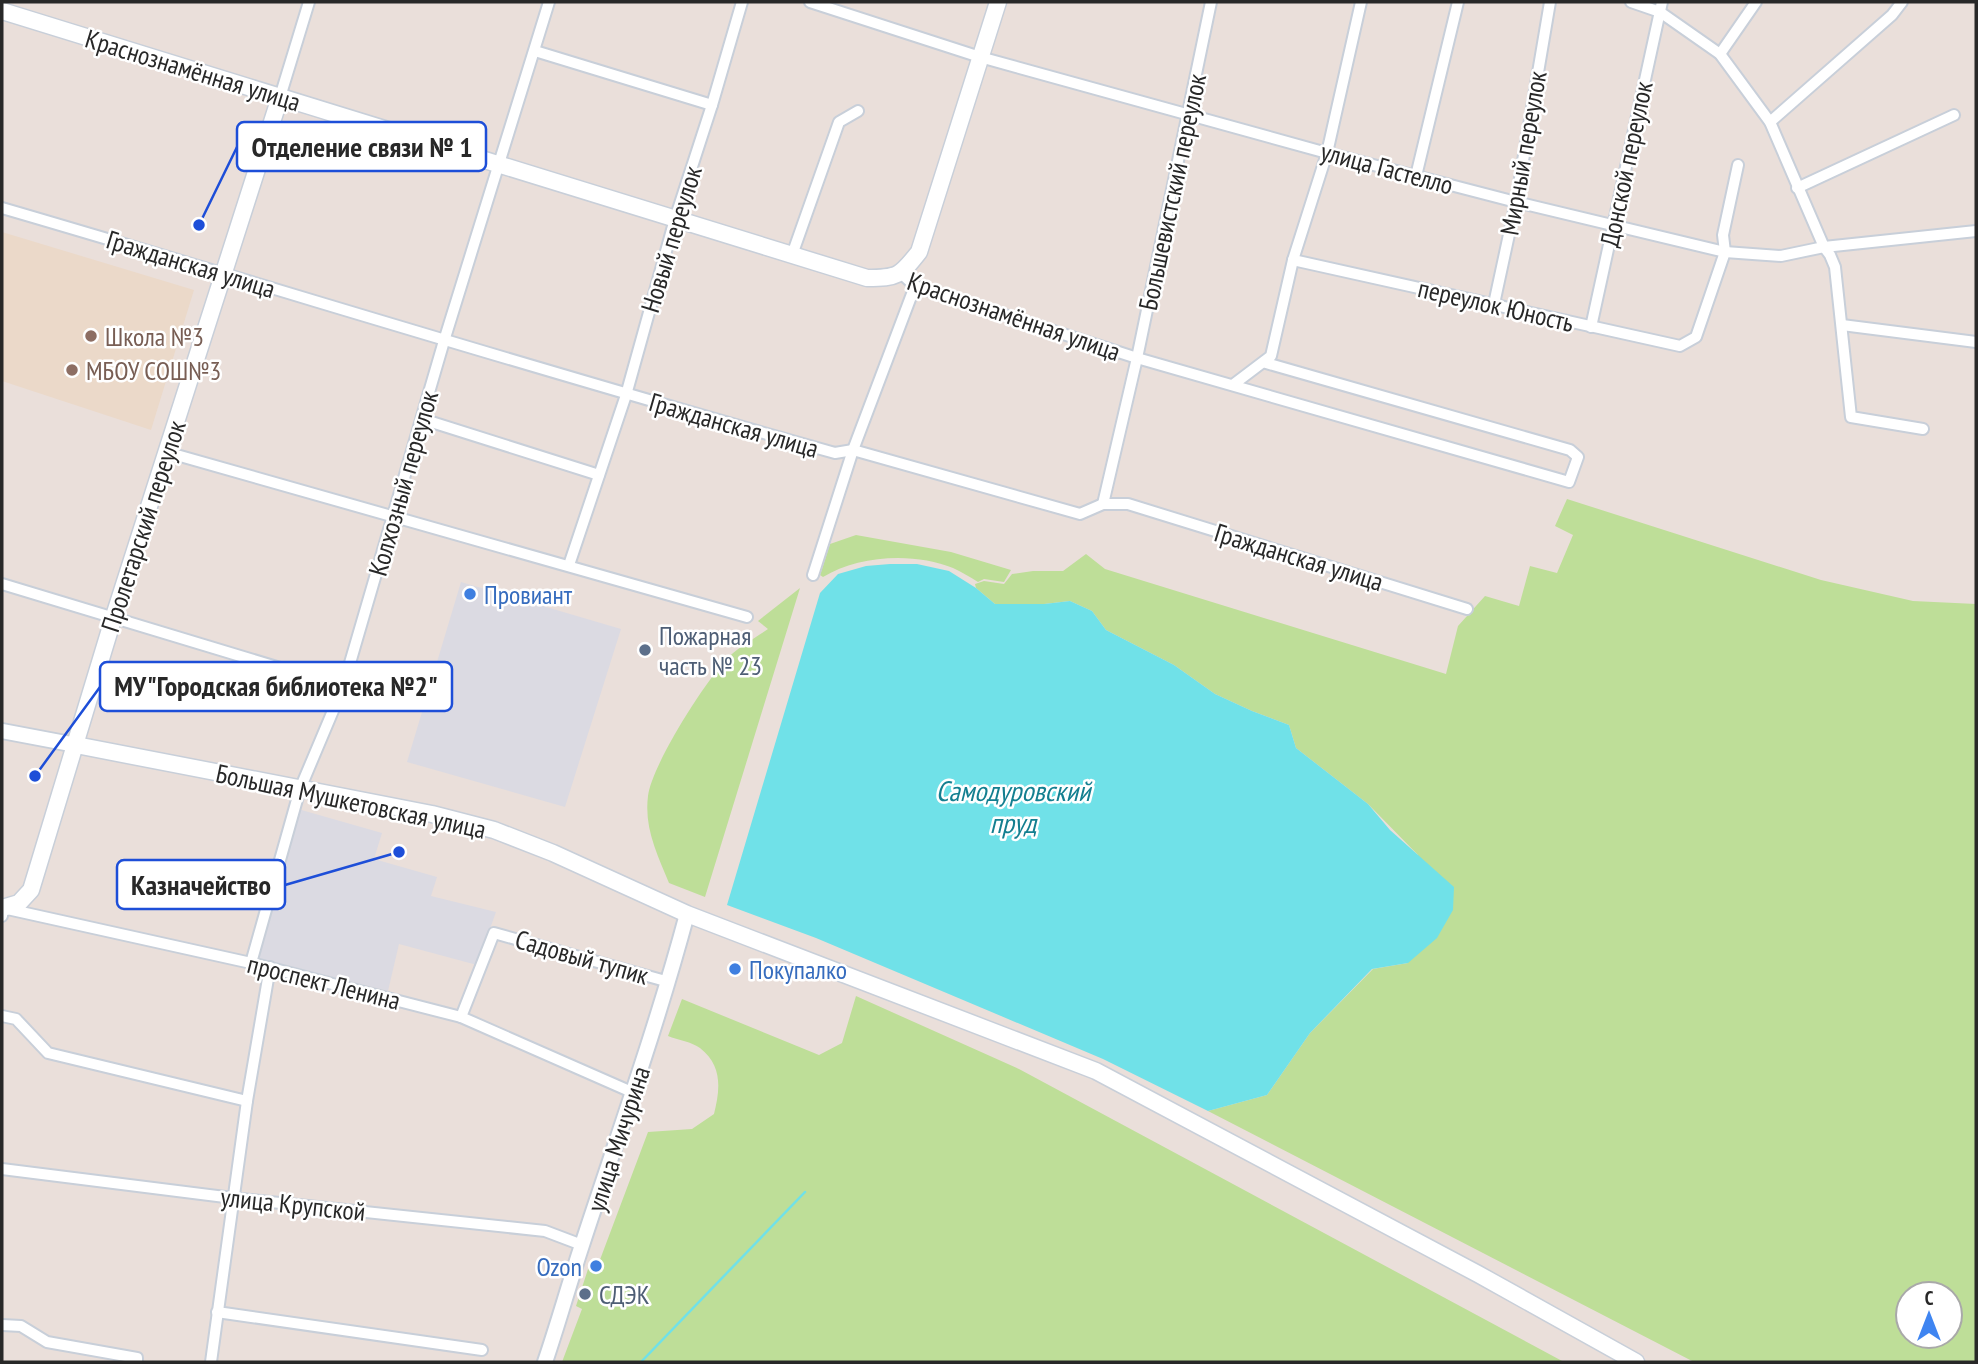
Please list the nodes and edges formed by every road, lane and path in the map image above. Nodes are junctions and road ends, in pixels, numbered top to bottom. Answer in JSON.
{"nodes":[{"id":1,"x":309,"y":2,"type":"edge"},
{"id":2,"x":549,"y":2,"type":"edge"},
{"id":3,"x":742,"y":2,"type":"edge"},
{"id":4,"x":810,"y":2,"type":"edge"},
{"id":5,"x":998,"y":2,"type":"edge"},
{"id":6,"x":1210,"y":2,"type":"edge"},
{"id":7,"x":1362,"y":2,"type":"edge"},
{"id":8,"x":1458,"y":2,"type":"edge"},
{"id":9,"x":1550,"y":2,"type":"edge"},
{"id":10,"x":1631,"y":2,"type":"edge"},
{"id":11,"x":1756,"y":2,"type":"edge"},
{"id":12,"x":1902,"y":2,"type":"edge"},
{"id":13,"x":1661,"y":7,"type":"edge"},
{"id":14,"x":2,"y":11,"type":"edge"},
{"id":15,"x":535,"y":51,"type":"junction"},
{"id":16,"x":1720,"y":54,"type":"junction"},
{"id":17,"x":981,"y":57,"type":"junction"},
{"id":18,"x":280,"y":97,"type":"junction"},
{"id":19,"x":712,"y":105,"type":"junction"},
{"id":20,"x":858,"y":111,"type":"dead end"},
{"id":21,"x":1189,"y":114,"type":"junction"},
{"id":22,"x":1954,"y":115,"type":"dead end"},
{"id":23,"x":1770,"y":122,"type":"junction"},
{"id":24,"x":1327,"y":153,"type":"junction"},
{"id":25,"x":499,"y":163,"type":"junction"},
{"id":26,"x":1738,"y":165,"type":"dead end"},
{"id":27,"x":1416,"y":176,"type":"junction"},
{"id":28,"x":1797,"y":188,"type":"junction"},
{"id":29,"x":1516,"y":202,"type":"junction"},
{"id":30,"x":2,"y":208,"type":"edge"},
{"id":31,"x":675,"y":219,"type":"junction"},
{"id":32,"x":1613,"y":226,"type":"junction"},
{"id":33,"x":1976,"y":231,"type":"edge"},
{"id":34,"x":1824,"y":247,"type":"junction"},
{"id":35,"x":1726,"y":252,"type":"junction"},
{"id":36,"x":792,"y":255,"type":"junction"},
{"id":37,"x":1293,"y":260,"type":"junction"},
{"id":38,"x":225,"y":273,"type":"junction"},
{"id":39,"x":902,"y":274,"type":"junction"},
{"id":40,"x":915,"y":286,"type":"junction"},
{"id":41,"x":1493,"y":304,"type":"junction"},
{"id":42,"x":1842,"y":325,"type":"junction"},
{"id":43,"x":1591,"y":327,"type":"junction"},
{"id":44,"x":444,"y":341,"type":"junction"},
{"id":45,"x":1976,"y":342,"type":"edge"},
{"id":46,"x":1137,"y":358,"type":"junction"},
{"id":47,"x":1266,"y":363,"type":"junction"},
{"id":48,"x":1234,"y":384,"type":"junction"},
{"id":49,"x":626,"y":395,"type":"junction"},
{"id":50,"x":422,"y":419,"type":"junction"},
{"id":51,"x":1923,"y":429,"type":"dead end"},
{"id":52,"x":853,"y":450,"type":"junction"},
{"id":53,"x":166,"y":452,"type":"junction"},
{"id":54,"x":599,"y":475,"type":"junction"},
{"id":55,"x":1103,"y":504,"type":"junction"},
{"id":56,"x":395,"y":515,"type":"junction"},
{"id":57,"x":569,"y":565,"type":"junction"},
{"id":58,"x":813,"y":575,"type":"dead end"},
{"id":59,"x":2,"y":584,"type":"edge"},
{"id":60,"x":1467,"y":609,"type":"dead end"},
{"id":61,"x":114,"y":616,"type":"junction"},
{"id":62,"x":747,"y":617,"type":"dead end"},
{"id":63,"x":343,"y":687,"type":"junction"},
{"id":64,"x":2,"y":731,"type":"edge"},
{"id":65,"x":76,"y":746,"type":"junction"},
{"id":66,"x":300,"y":789,"type":"junction"},
{"id":67,"x":2,"y":908,"type":"edge"},
{"id":68,"x":687,"y":914,"type":"junction"},
{"id":69,"x":2,"y":916,"type":"edge"},
{"id":70,"x":251,"y":963,"type":"junction"},
{"id":71,"x":270,"y":967,"type":"junction"},
{"id":72,"x":669,"y":982,"type":"junction"},
{"id":73,"x":2,"y":1016,"type":"edge"},
{"id":74,"x":461,"y":1017,"type":"junction"},
{"id":75,"x":634,"y":1093,"type":"junction"},
{"id":76,"x":247,"y":1101,"type":"junction"},
{"id":77,"x":2,"y":1169,"type":"edge"},
{"id":78,"x":233,"y":1198,"type":"junction"},
{"id":79,"x":582,"y":1245,"type":"junction"},
{"id":80,"x":217,"y":1312,"type":"junction"},
{"id":81,"x":2,"y":1325,"type":"edge"},
{"id":82,"x":482,"y":1350,"type":"dead end"},
{"id":83,"x":137,"y":1360,"type":"edge"},
{"id":84,"x":211,"y":1362,"type":"edge"},
{"id":85,"x":545,"y":1362,"type":"edge"},
{"id":86,"x":1636,"y":1362,"type":"edge"}],
"edges":[{"from":1,"to":18,"type":"street","name":"Пролетарский переулок"},
{"from":2,"to":15,"type":"street","name":"Колхозный переулок"},
{"from":3,"to":19,"type":"street","name":"Новый переулок"},
{"from":4,"to":17,"type":"street","name":"улица Гастелло"},
{"from":5,"to":17,"type":"main road"},
{"from":6,"to":21,"type":"street","name":"Большевистский переулок"},
{"from":7,"to":24,"type":"street"},
{"from":8,"to":27,"type":"street"},
{"from":9,"to":29,"type":"street","name":"Мирный переулок"},
{"from":10,"to":13,"type":"street"},
{"from":11,"to":16,"type":"street"},
{"from":12,"to":23,"type":"street"},
{"from":13,"to":16,"type":"street"},
{"from":13,"to":32,"type":"street","name":"Донской переулок"},
{"from":14,"to":18,"type":"main road","name":"Краснознамённая улица"},
{"from":15,"to":19,"type":"street"},
{"from":15,"to":25,"type":"street","name":"Колхозный переулок"},
{"from":16,"to":23,"type":"street"},
{"from":17,"to":21,"type":"street","name":"улица Гастелло"},
{"from":17,"to":39,"type":"main road"},
{"from":18,"to":25,"type":"main road","name":"Краснознамённая улица"},
{"from":18,"to":38,"type":"main road","name":"Пролетарский переулок"},
{"from":19,"to":31,"type":"street","name":"Новый переулок"},
{"from":20,"to":36,"type":"street"},
{"from":21,"to":24,"type":"street","name":"улица Гастелло"},
{"from":21,"to":46,"type":"street","name":"Большевистский переулок"},
{"from":22,"to":28,"type":"street"},
{"from":23,"to":28,"type":"street"},
{"from":24,"to":27,"type":"street","name":"улица Гастелло"},
{"from":24,"to":37,"type":"street"},
{"from":25,"to":31,"type":"main road","name":"Краснознамённая улица"},
{"from":25,"to":44,"type":"street","name":"Колхозный переулок"},
{"from":26,"to":35,"type":"street"},
{"from":27,"to":29,"type":"street","name":"улица Гастелло"},
{"from":28,"to":34,"type":"street"},
{"from":29,"to":32,"type":"street","name":"улица Гастелло"},
{"from":29,"to":41,"type":"street","name":"Мирный переулок"},
{"from":30,"to":38,"type":"street","name":"Гражданская улица"},
{"from":31,"to":36,"type":"main road","name":"Краснознамённая улица"},
{"from":31,"to":49,"type":"street","name":"Новый переулок"},
{"from":32,"to":35,"type":"street","name":"улица Гастелло"},
{"from":32,"to":43,"type":"street","name":"Донской переулок"},
{"from":33,"to":34,"type":"street","name":"улица Гастелло"},
{"from":34,"to":35,"type":"street","name":"улица Гастелло"},
{"from":34,"to":42,"type":"street"},
{"from":35,"to":43,"type":"street","name":"переулок Юность"},
{"from":36,"to":39,"type":"main road","name":"Краснознамённая улица"},
{"from":37,"to":41,"type":"street","name":"переулок Юность"},
{"from":37,"to":47,"type":"street"},
{"from":38,"to":44,"type":"street","name":"Гражданская улица"},
{"from":38,"to":53,"type":"main road","name":"Пролетарский переулок"},
{"from":39,"to":40,"type":"street","name":"Краснознамённая улица"},
{"from":40,"to":46,"type":"street","name":"Краснознамённая улица"},
{"from":40,"to":52,"type":"street"},
{"from":41,"to":43,"type":"street","name":"переулок Юность"},
{"from":42,"to":45,"type":"street"},
{"from":42,"to":51,"type":"street"},
{"from":44,"to":49,"type":"street","name":"Гражданская улица"},
{"from":44,"to":50,"type":"street","name":"Колхозный переулок"},
{"from":46,"to":48,"type":"street","name":"Краснознамённая улица"},
{"from":46,"to":55,"type":"street","name":"Большевистский переулок"},
{"from":47,"to":48,"type":"street"},
{"from":47,"to":48,"type":"street","name":"Краснознамённая улица"},
{"from":49,"to":52,"type":"street","name":"Гражданская улица"},
{"from":49,"to":54,"type":"street","name":"Новый переулок"},
{"from":50,"to":54,"type":"street"},
{"from":50,"to":56,"type":"street","name":"Колхозный переулок"},
{"from":52,"to":55,"type":"street","name":"Гражданская улица"},
{"from":52,"to":58,"type":"street"},
{"from":53,"to":56,"type":"street"},
{"from":53,"to":61,"type":"main road","name":"Пролетарский переулок"},
{"from":54,"to":57,"type":"street","name":"Новый переулок"},
{"from":55,"to":60,"type":"street","name":"Гражданская улица"},
{"from":56,"to":57,"type":"street"},
{"from":56,"to":63,"type":"street","name":"Колхозный переулок"},
{"from":57,"to":62,"type":"street"},
{"from":59,"to":61,"type":"street"},
{"from":61,"to":63,"type":"street"},
{"from":61,"to":65,"type":"main road","name":"Пролетарский переулок"},
{"from":63,"to":66,"type":"street","name":"Колхозный переулок"},
{"from":64,"to":65,"type":"street","name":"Большая Мушкетовская улица"},
{"from":65,"to":66,"type":"main road","name":"Большая Мушкетовская улица"},
{"from":65,"to":67,"type":"main road","name":"Пролетарский переулок"},
{"from":66,"to":68,"type":"main road","name":"Большая Мушкетовская улица"},
{"from":66,"to":70,"type":"street","name":"Колхозный переулок"},
{"from":67,"to":69,"type":"street"},
{"from":67,"to":70,"type":"street","name":"проспект Ленина"},
{"from":68,"to":72,"type":"street","name":"улица Мичурина"},
{"from":68,"to":86,"type":"main road","name":"Большая Мушкетовская улица"},
{"from":70,"to":71,"type":"street","name":"проспект Ленина"},
{"from":71,"to":74,"type":"street","name":"проспект Ленина"},
{"from":71,"to":76,"type":"street"},
{"from":72,"to":74,"type":"street","name":"Садовый тупик"},
{"from":72,"to":75,"type":"street","name":"улица Мичурина"},
{"from":73,"to":76,"type":"street"},
{"from":74,"to":75,"type":"street","name":"проспект Ленина"},
{"from":75,"to":79,"type":"street","name":"улица Мичурина"},
{"from":76,"to":78,"type":"street"},
{"from":77,"to":78,"type":"street","name":"улица Крупской"},
{"from":78,"to":79,"type":"street","name":"улица Крупской"},
{"from":78,"to":80,"type":"street"},
{"from":79,"to":85,"type":"street","name":"улица Мичурина"},
{"from":80,"to":82,"type":"street"},
{"from":80,"to":84,"type":"street"},
{"from":81,"to":83,"type":"street"}]}
